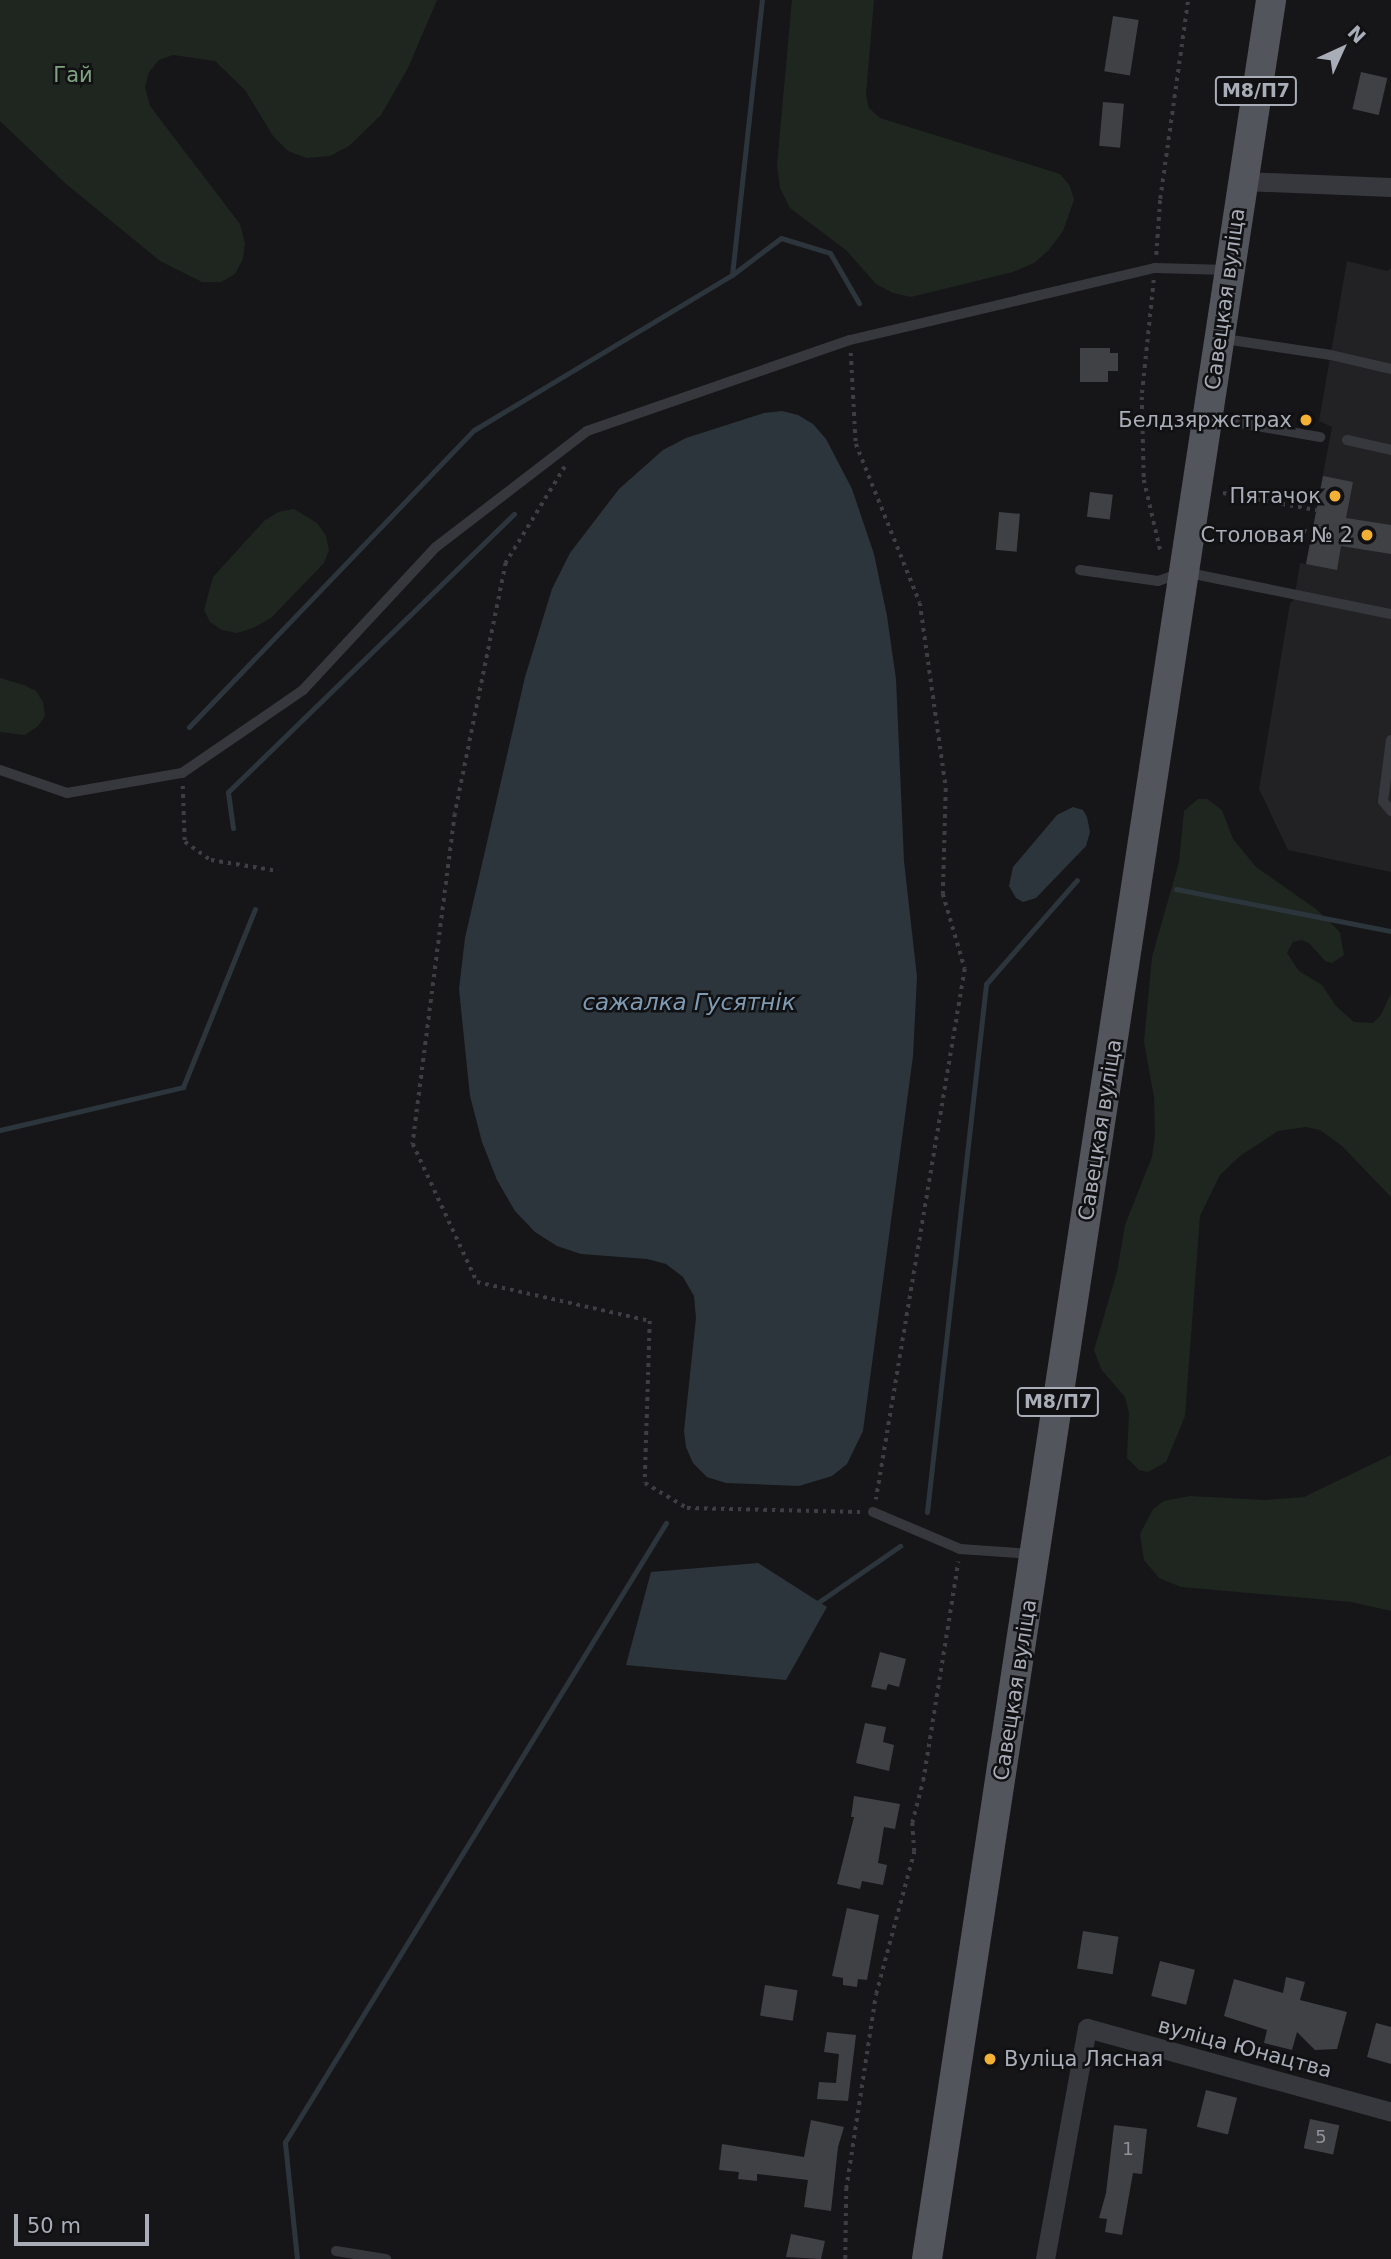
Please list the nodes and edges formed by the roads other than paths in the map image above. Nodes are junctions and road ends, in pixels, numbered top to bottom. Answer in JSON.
{"nodes":[{"id":1,"x":1271,"y":0,"type":"edge"},
{"id":2,"x":1242,"y":181,"type":"junction"},
{"id":3,"x":1391,"y":187,"type":"edge"},
{"id":4,"x":1229,"y":270,"type":"junction"},
{"id":5,"x":1220,"y":338,"type":"junction"},
{"id":6,"x":1391,"y":369,"type":"edge"},
{"id":7,"x":1208,"y":417,"type":"junction"},
{"id":8,"x":1320,"y":437,"type":"dead end"},
{"id":9,"x":1347,"y":440,"type":"dead end"},
{"id":10,"x":1391,"y":450,"type":"edge"},
{"id":11,"x":1080,"y":570,"type":"dead end"},
{"id":12,"x":1171,"y":576,"type":"junction"},
{"id":13,"x":1391,"y":614,"type":"edge"},
{"id":14,"x":1391,"y":740,"type":"edge"},
{"id":15,"x":0,"y":770,"type":"edge"},
{"id":16,"x":1391,"y":811,"type":"edge"},
{"id":17,"x":873,"y":1513,"type":"road end"},
{"id":18,"x":1035,"y":1554,"type":"junction"},
{"id":19,"x":1391,"y":2112,"type":"edge"},
{"id":20,"x":336,"y":2251,"type":"dead end"},
{"id":21,"x":386,"y":2259,"type":"edge"},
{"id":22,"x":927,"y":2259,"type":"edge"},
{"id":23,"x":1045,"y":2259,"type":"edge"}],
"edges":[{"from":1,"to":2,"type":"main road","name":"Савецкая вуліца","number":"М8/П7"},
{"from":2,"to":3,"type":"street"},
{"from":2,"to":4,"type":"main road","name":"Савецкая вуліца","number":"М8/П7"},
{"from":4,"to":5,"type":"main road","name":"Савецкая вуліца","number":"М8/П7"},
{"from":4,"to":15,"type":"lane"},
{"from":5,"to":6,"type":"lane"},
{"from":5,"to":7,"type":"main road","name":"Савецкая вуліца","number":"М8/П7"},
{"from":7,"to":8,"type":"lane"},
{"from":7,"to":12,"type":"main road","name":"Савецкая вуліца","number":"М8/П7"},
{"from":9,"to":10,"type":"lane"},
{"from":11,"to":12,"type":"lane"},
{"from":12,"to":13,"type":"lane"},
{"from":12,"to":18,"type":"main road","name":"Савецкая вуліца","number":"М8/П7"},
{"from":14,"to":16,"type":"lane"},
{"from":17,"to":18,"type":"lane"},
{"from":18,"to":22,"type":"main road","name":"Савецкая вуліца","number":"М8/П7"},
{"from":19,"to":23,"type":"street","name":"вуліца Юнацтва"},
{"from":20,"to":21,"type":"lane"}]}
